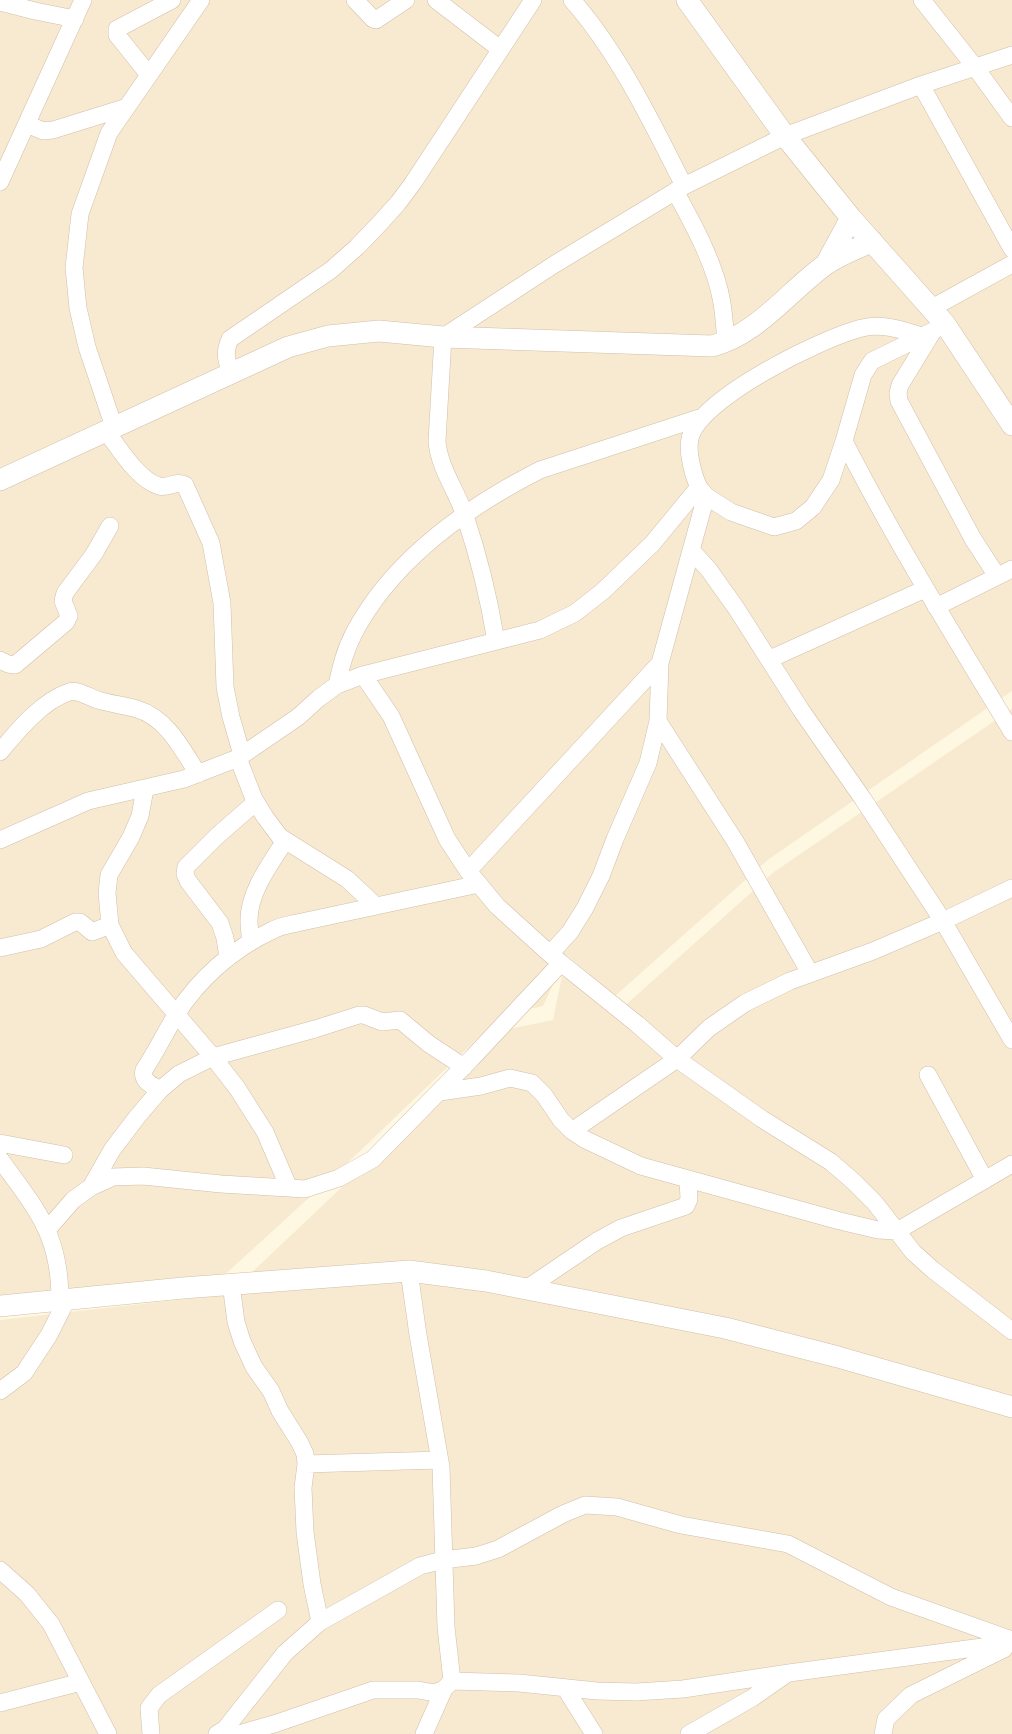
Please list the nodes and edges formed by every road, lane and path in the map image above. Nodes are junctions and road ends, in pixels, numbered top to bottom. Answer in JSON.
{"nodes":[{"id":1,"x":83,"y":0,"type":"edge"},
{"id":2,"x":172,"y":0,"type":"edge"},
{"id":3,"x":201,"y":0,"type":"edge"},
{"id":4,"x":355,"y":0,"type":"edge"},
{"id":5,"x":406,"y":0,"type":"edge"},
{"id":6,"x":436,"y":0,"type":"edge"},
{"id":7,"x":533,"y":0,"type":"edge"},
{"id":8,"x":572,"y":0,"type":"edge"},
{"id":9,"x":922,"y":0,"type":"edge"},
{"id":10,"x":0,"y":2,"type":"edge"},
{"id":11,"x":695,"y":3,"type":"edge"},
{"id":12,"x":74,"y":19,"type":"junction"},
{"id":13,"x":500,"y":49,"type":"junction"},
{"id":14,"x":1012,"y":55,"type":"edge"},
{"id":15,"x":975,"y":67,"type":"junction"},
{"id":16,"x":149,"y":76,"type":"junction"},
{"id":17,"x":921,"y":85,"type":"junction"},
{"id":18,"x":127,"y":107,"type":"junction"},
{"id":19,"x":1012,"y":118,"type":"edge"},
{"id":20,"x":27,"y":124,"type":"junction"},
{"id":21,"x":785,"y":136,"type":"junction"},
{"id":22,"x":0,"y":182,"type":"edge"},
{"id":23,"x":679,"y":188,"type":"junction"},
{"id":24,"x":851,"y":218,"type":"junction"},
{"id":25,"x":872,"y":242,"type":"junction"},
{"id":26,"x":1012,"y":249,"type":"edge"},
{"id":27,"x":826,"y":264,"type":"junction"},
{"id":28,"x":1012,"y":264,"type":"edge"},
{"id":29,"x":933,"y":325,"type":"junction"},
{"id":30,"x":443,"y":337,"type":"junction"},
{"id":31,"x":726,"y":343,"type":"junction"},
{"id":32,"x":231,"y":373,"type":"junction"},
{"id":33,"x":702,"y":417,"type":"junction"},
{"id":34,"x":1012,"y":425,"type":"edge"},
{"id":35,"x":110,"y":429,"type":"junction"},
{"id":36,"x":844,"y":441,"type":"junction"},
{"id":37,"x":0,"y":480,"type":"edge"},
{"id":38,"x":703,"y":492,"type":"junction"},
{"id":39,"x":465,"y":515,"type":"junction"},
{"id":40,"x":110,"y":526,"type":"dead end"},
{"id":41,"x":691,"y":550,"type":"junction"},
{"id":42,"x":1005,"y":572,"type":"edge"},
{"id":43,"x":925,"y":589,"type":"junction"},
{"id":44,"x":936,"y":607,"type":"junction"},
{"id":45,"x":496,"y":641,"type":"junction"},
{"id":46,"x":770,"y":659,"type":"junction"},
{"id":47,"x":0,"y":660,"type":"edge"},
{"id":48,"x":660,"y":663,"type":"junction"},
{"id":49,"x":363,"y":675,"type":"junction"},
{"id":50,"x":337,"y":685,"type":"junction"},
{"id":51,"x":658,"y":721,"type":"junction"},
{"id":52,"x":1012,"y":732,"type":"edge"},
{"id":53,"x":0,"y":752,"type":"edge"},
{"id":54,"x":240,"y":757,"type":"junction"},
{"id":55,"x":198,"y":774,"type":"junction"},
{"id":56,"x":145,"y":789,"type":"junction"},
{"id":57,"x":256,"y":802,"type":"junction"},
{"id":58,"x":0,"y":840,"type":"edge"},
{"id":59,"x":285,"y":841,"type":"junction"},
{"id":60,"x":468,"y":871,"type":"junction"},
{"id":61,"x":479,"y":884,"type":"junction"},
{"id":62,"x":1012,"y":888,"type":"edge"},
{"id":63,"x":376,"y":906,"type":"junction"},
{"id":64,"x":943,"y":921,"type":"junction"},
{"id":65,"x":110,"y":925,"type":"junction"},
{"id":66,"x":251,"y":942,"type":"junction"},
{"id":67,"x":0,"y":948,"type":"edge"},
{"id":68,"x":228,"y":958,"type":"junction"},
{"id":69,"x":555,"y":959,"type":"junction"},
{"id":70,"x":810,"y":972,"type":"junction"},
{"id":71,"x":176,"y":1015,"type":"junction"},
{"id":72,"x":1012,"y":1040,"type":"edge"},
{"id":73,"x":213,"y":1057,"type":"junction"},
{"id":74,"x":677,"y":1059,"type":"junction"},
{"id":75,"x":464,"y":1067,"type":"junction"},
{"id":76,"x":928,"y":1075,"type":"dead end"},
{"id":77,"x":160,"y":1090,"type":"junction"},
{"id":78,"x":440,"y":1092,"type":"junction"},
{"id":79,"x":572,"y":1131,"type":"junction"},
{"id":80,"x":0,"y":1143,"type":"edge"},
{"id":81,"x":64,"y":1155,"type":"dead end"},
{"id":82,"x":0,"y":1159,"type":"edge"},
{"id":83,"x":1012,"y":1164,"type":"edge"},
{"id":84,"x":688,"y":1179,"type":"junction"},
{"id":85,"x":985,"y":1180,"type":"junction"},
{"id":86,"x":91,"y":1187,"type":"junction"},
{"id":87,"x":289,"y":1188,"type":"junction"},
{"id":88,"x":47,"y":1230,"type":"junction"},
{"id":89,"x":897,"y":1231,"type":"junction"},
{"id":90,"x":409,"y":1272,"type":"junction"},
{"id":91,"x":231,"y":1284,"type":"junction"},
{"id":92,"x":526,"y":1289,"type":"junction"},
{"id":93,"x":63,"y":1299,"type":"junction"},
{"id":94,"x":0,"y":1306,"type":"edge"},
{"id":95,"x":1005,"y":1317,"type":"edge"},
{"id":96,"x":1012,"y":1331,"type":"edge"},
{"id":97,"x":0,"y":1391,"type":"edge"},
{"id":98,"x":1012,"y":1407,"type":"edge"},
{"id":99,"x":440,"y":1460,"type":"junction"},
{"id":100,"x":306,"y":1464,"type":"junction"},
{"id":101,"x":443,"y":1560,"type":"junction"},
{"id":102,"x":0,"y":1570,"type":"edge"},
{"id":103,"x":278,"y":1610,"type":"dead end"},
{"id":104,"x":320,"y":1622,"type":"junction"},
{"id":105,"x":1012,"y":1643,"type":"edge"},
{"id":106,"x":789,"y":1673,"type":"junction"},
{"id":107,"x":81,"y":1682,"type":"junction"},
{"id":108,"x":448,"y":1685,"type":"junction"},
{"id":109,"x":565,"y":1688,"type":"junction"},
{"id":110,"x":0,"y":1703,"type":"edge"},
{"id":111,"x":108,"y":1734,"type":"edge"},
{"id":112,"x":151,"y":1734,"type":"edge"},
{"id":113,"x":218,"y":1734,"type":"edge"},
{"id":114,"x":242,"y":1734,"type":"edge"},
{"id":115,"x":424,"y":1734,"type":"edge"},
{"id":116,"x":594,"y":1734,"type":"edge"},
{"id":117,"x":689,"y":1734,"type":"edge"},
{"id":118,"x":883,"y":1734,"type":"edge"}],
"edges":[{"from":1,"to":12,"type":"street"},
{"from":2,"to":16,"type":"street"},
{"from":3,"to":16,"type":"street"},
{"from":4,"to":5,"type":"street"},
{"from":6,"to":13,"type":"street"},
{"from":7,"to":13,"type":"street"},
{"from":8,"to":23,"type":"street"},
{"from":9,"to":15,"type":"street"},
{"from":10,"to":12,"type":"street"},
{"from":11,"to":21,"type":"street"},
{"from":12,"to":20,"type":"street"},
{"from":13,"to":32,"type":"street"},
{"from":14,"to":15,"type":"street"},
{"from":15,"to":17,"type":"street"},
{"from":15,"to":19,"type":"street"},
{"from":16,"to":18,"type":"street"},
{"from":17,"to":21,"type":"street"},
{"from":17,"to":26,"type":"street"},
{"from":18,"to":20,"type":"street"},
{"from":18,"to":35,"type":"street"},
{"from":20,"to":22,"type":"street"},
{"from":21,"to":23,"type":"street"},
{"from":21,"to":24,"type":"street"},
{"from":23,"to":30,"type":"street"},
{"from":23,"to":31,"type":"street"},
{"from":24,"to":25,"type":"street"},
{"from":24,"to":27,"type":"street"},
{"from":25,"to":27,"type":"street"},
{"from":25,"to":29,"type":"street"},
{"from":27,"to":31,"type":"street"},
{"from":28,"to":29,"type":"street"},
{"from":29,"to":33,"type":"street"},
{"from":29,"to":34,"type":"street"},
{"from":29,"to":36,"type":"street"},
{"from":29,"to":42,"type":"street"},
{"from":30,"to":31,"type":"street"},
{"from":30,"to":32,"type":"street"},
{"from":30,"to":39,"type":"street"},
{"from":32,"to":35,"type":"street"},
{"from":33,"to":38,"type":"street"},
{"from":33,"to":39,"type":"street"},
{"from":35,"to":37,"type":"street"},
{"from":35,"to":54,"type":"street"},
{"from":36,"to":38,"type":"street"},
{"from":36,"to":43,"type":"street"},
{"from":38,"to":41,"type":"street"},
{"from":38,"to":45,"type":"street"},
{"from":39,"to":45,"type":"street"},
{"from":39,"to":50,"type":"street"},
{"from":40,"to":47,"type":"street"},
{"from":41,"to":46,"type":"street"},
{"from":41,"to":48,"type":"street"},
{"from":42,"to":44,"type":"street"},
{"from":43,"to":44,"type":"street"},
{"from":43,"to":46,"type":"street"},
{"from":44,"to":52,"type":"street"},
{"from":45,"to":49,"type":"street"},
{"from":46,"to":64,"type":"street"},
{"from":48,"to":51,"type":"street"},
{"from":48,"to":60,"type":"street"},
{"from":49,"to":50,"type":"street"},
{"from":49,"to":60,"type":"street"},
{"from":50,"to":54,"type":"street"},
{"from":51,"to":69,"type":"street"},
{"from":51,"to":70,"type":"street"},
{"from":53,"to":55,"type":"street"},
{"from":54,"to":55,"type":"street"},
{"from":54,"to":57,"type":"street"},
{"from":55,"to":56,"type":"street"},
{"from":56,"to":58,"type":"street"},
{"from":56,"to":65,"type":"street"},
{"from":57,"to":59,"type":"street"},
{"from":57,"to":68,"type":"street"},
{"from":59,"to":63,"type":"street"},
{"from":59,"to":66,"type":"street"},
{"from":60,"to":61,"type":"street"},
{"from":61,"to":63,"type":"street"},
{"from":61,"to":69,"type":"street"},
{"from":62,"to":64,"type":"street"},
{"from":63,"to":66,"type":"street"},
{"from":64,"to":70,"type":"street"},
{"from":64,"to":72,"type":"street"},
{"from":65,"to":67,"type":"street"},
{"from":65,"to":71,"type":"street"},
{"from":66,"to":68,"type":"street"},
{"from":68,"to":71,"type":"street"},
{"from":69,"to":74,"type":"street"},
{"from":69,"to":75,"type":"street"},
{"from":70,"to":74,"type":"street"},
{"from":71,"to":73,"type":"street"},
{"from":71,"to":77,"type":"street"},
{"from":73,"to":75,"type":"street"},
{"from":73,"to":77,"type":"street"},
{"from":73,"to":87,"type":"street"},
{"from":74,"to":79,"type":"street"},
{"from":74,"to":89,"type":"street"},
{"from":75,"to":78,"type":"street"},
{"from":76,"to":85,"type":"street"},
{"from":77,"to":86,"type":"street"},
{"from":78,"to":79,"type":"street"},
{"from":78,"to":87,"type":"street"},
{"from":79,"to":84,"type":"street"},
{"from":80,"to":81,"type":"street"},
{"from":82,"to":88,"type":"street"},
{"from":83,"to":85,"type":"street"},
{"from":84,"to":89,"type":"street"},
{"from":84,"to":92,"type":"street"},
{"from":85,"to":89,"type":"street"},
{"from":86,"to":87,"type":"street"},
{"from":86,"to":88,"type":"street"},
{"from":88,"to":93,"type":"street"},
{"from":89,"to":95,"type":"street"},
{"from":90,"to":91,"type":"street"},
{"from":90,"to":92,"type":"street"},
{"from":90,"to":99,"type":"street"},
{"from":91,"to":93,"type":"street"},
{"from":91,"to":100,"type":"street"},
{"from":92,"to":98,"type":"street"},
{"from":93,"to":94,"type":"street"},
{"from":93,"to":97,"type":"street"},
{"from":95,"to":96,"type":"street"},
{"from":99,"to":100,"type":"street"},
{"from":99,"to":101,"type":"street"},
{"from":100,"to":104,"type":"street"},
{"from":101,"to":104,"type":"street"},
{"from":101,"to":105,"type":"street"},
{"from":101,"to":108,"type":"street"},
{"from":102,"to":107,"type":"street"},
{"from":103,"to":112,"type":"street"},
{"from":104,"to":113,"type":"street"},
{"from":105,"to":106,"type":"street"},
{"from":105,"to":118,"type":"street"},
{"from":106,"to":109,"type":"street"},
{"from":106,"to":117,"type":"street"},
{"from":107,"to":110,"type":"street"},
{"from":107,"to":111,"type":"street"},
{"from":108,"to":109,"type":"street"},
{"from":108,"to":114,"type":"street"},
{"from":108,"to":115,"type":"street"},
{"from":109,"to":116,"type":"street"}]}
